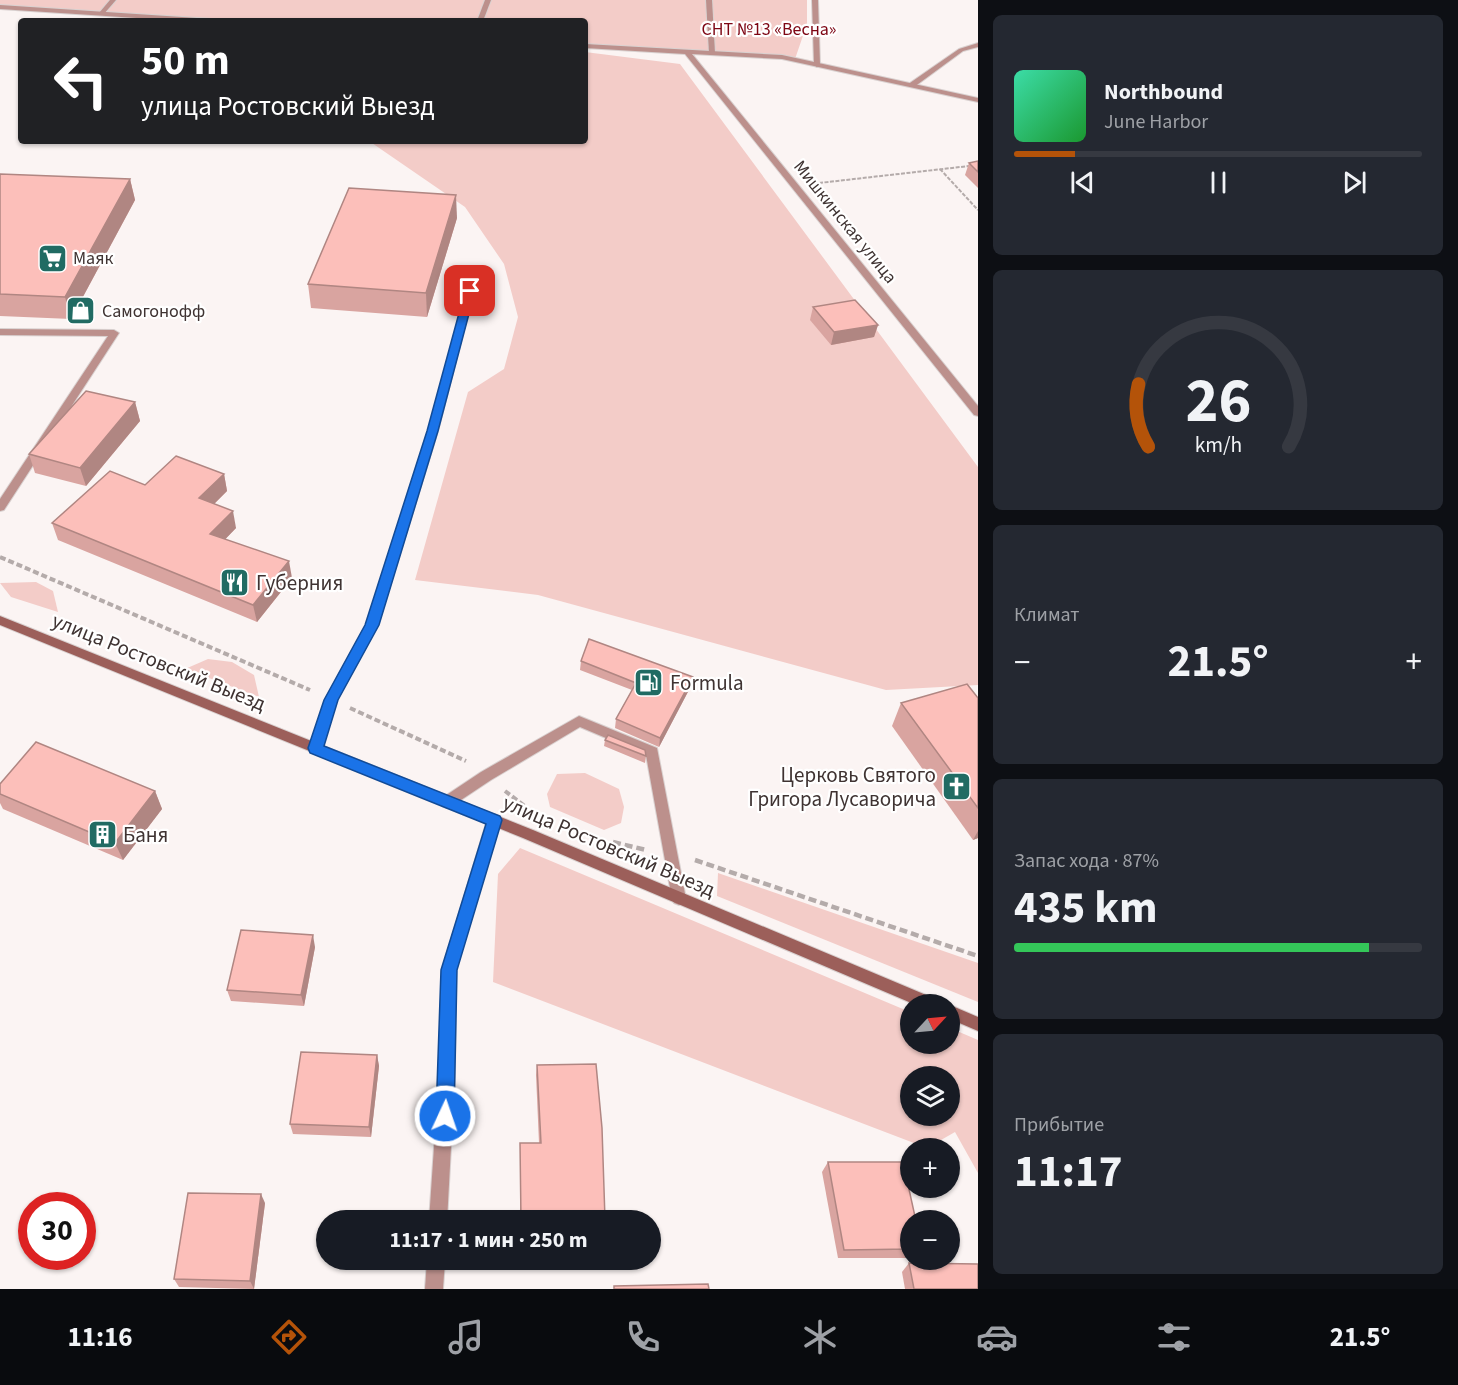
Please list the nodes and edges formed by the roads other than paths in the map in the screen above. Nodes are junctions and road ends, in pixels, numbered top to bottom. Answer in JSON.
{"nodes":[{"id":1,"x":113,"y":0,"type":"edge"},
{"id":2,"x":488,"y":0,"type":"edge"},
{"id":3,"x":709,"y":0,"type":"edge"},
{"id":4,"x":815,"y":0,"type":"edge"},
{"id":5,"x":0,"y":7,"type":"edge"},
{"id":6,"x":101,"y":14,"type":"junction"},
{"id":7,"x":164,"y":18,"type":"edge"},
{"id":8,"x":481,"y":18,"type":"edge"},
{"id":9,"x":978,"y":45,"type":"edge"},
{"id":10,"x":588,"y":46,"type":"edge"},
{"id":11,"x":687,"y":52,"type":"junction"},
{"id":12,"x":712,"y":53,"type":"junction"},
{"id":13,"x":817,"y":65,"type":"junction"},
{"id":14,"x":911,"y":85,"type":"junction"},
{"id":15,"x":975,"y":99,"type":"edge"},
{"id":16,"x":978,"y":105,"type":"edge"},
{"id":17,"x":470,"y":291,"type":"dead end"},
{"id":18,"x":0,"y":332,"type":"edge"},
{"id":19,"x":978,"y":412,"type":"edge"},
{"id":20,"x":0,"y":507,"type":"edge"},
{"id":21,"x":0,"y":620,"type":"edge"},
{"id":22,"x":316,"y":748,"type":"junction"},
{"id":23,"x":447,"y":802,"type":"junction"},
{"id":24,"x":494,"y":820,"type":"junction"},
{"id":25,"x":680,"y":899,"type":"junction"},
{"id":26,"x":907,"y":994,"type":"edge"},
{"id":27,"x":960,"y":1016,"type":"edge"},
{"id":28,"x":978,"y":1024,"type":"edge"},
{"id":29,"x":439,"y":1210,"type":"edge"},
{"id":30,"x":435,"y":1270,"type":"edge"},
{"id":31,"x":434,"y":1289,"type":"edge"}],
"edges":[{"from":1,"to":6,"type":"street"},
{"from":2,"to":8,"type":"street"},
{"from":3,"to":12,"type":"street"},
{"from":4,"to":13,"type":"street"},
{"from":5,"to":6,"type":"street"},
{"from":6,"to":7,"type":"street"},
{"from":9,"to":14,"type":"street"},
{"from":10,"to":11,"type":"street"},
{"from":11,"to":12,"type":"street"},
{"from":11,"to":19,"type":"street","name":"Мишкинская улица"},
{"from":12,"to":13,"type":"street"},
{"from":13,"to":14,"type":"street"},
{"from":14,"to":15,"type":"street"},
{"from":15,"to":16,"type":"street"},
{"from":17,"to":22,"type":"street"},
{"from":18,"to":20,"type":"street"},
{"from":21,"to":22,"type":"main road","name":"улица Ростовский Выезд"},
{"from":22,"to":23,"type":"main road","name":"улица Ростовский Выезд"},
{"from":23,"to":24,"type":"main road","name":"улица Ростовский Выезд"},
{"from":23,"to":25,"type":"street"},
{"from":24,"to":25,"type":"main road","name":"улица Ростовский Выезд"},
{"from":24,"to":29,"type":"street"},
{"from":25,"to":26,"type":"main road","name":"улица Ростовский Выезд"},
{"from":27,"to":28,"type":"main road"},
{"from":30,"to":31,"type":"street"}]}
